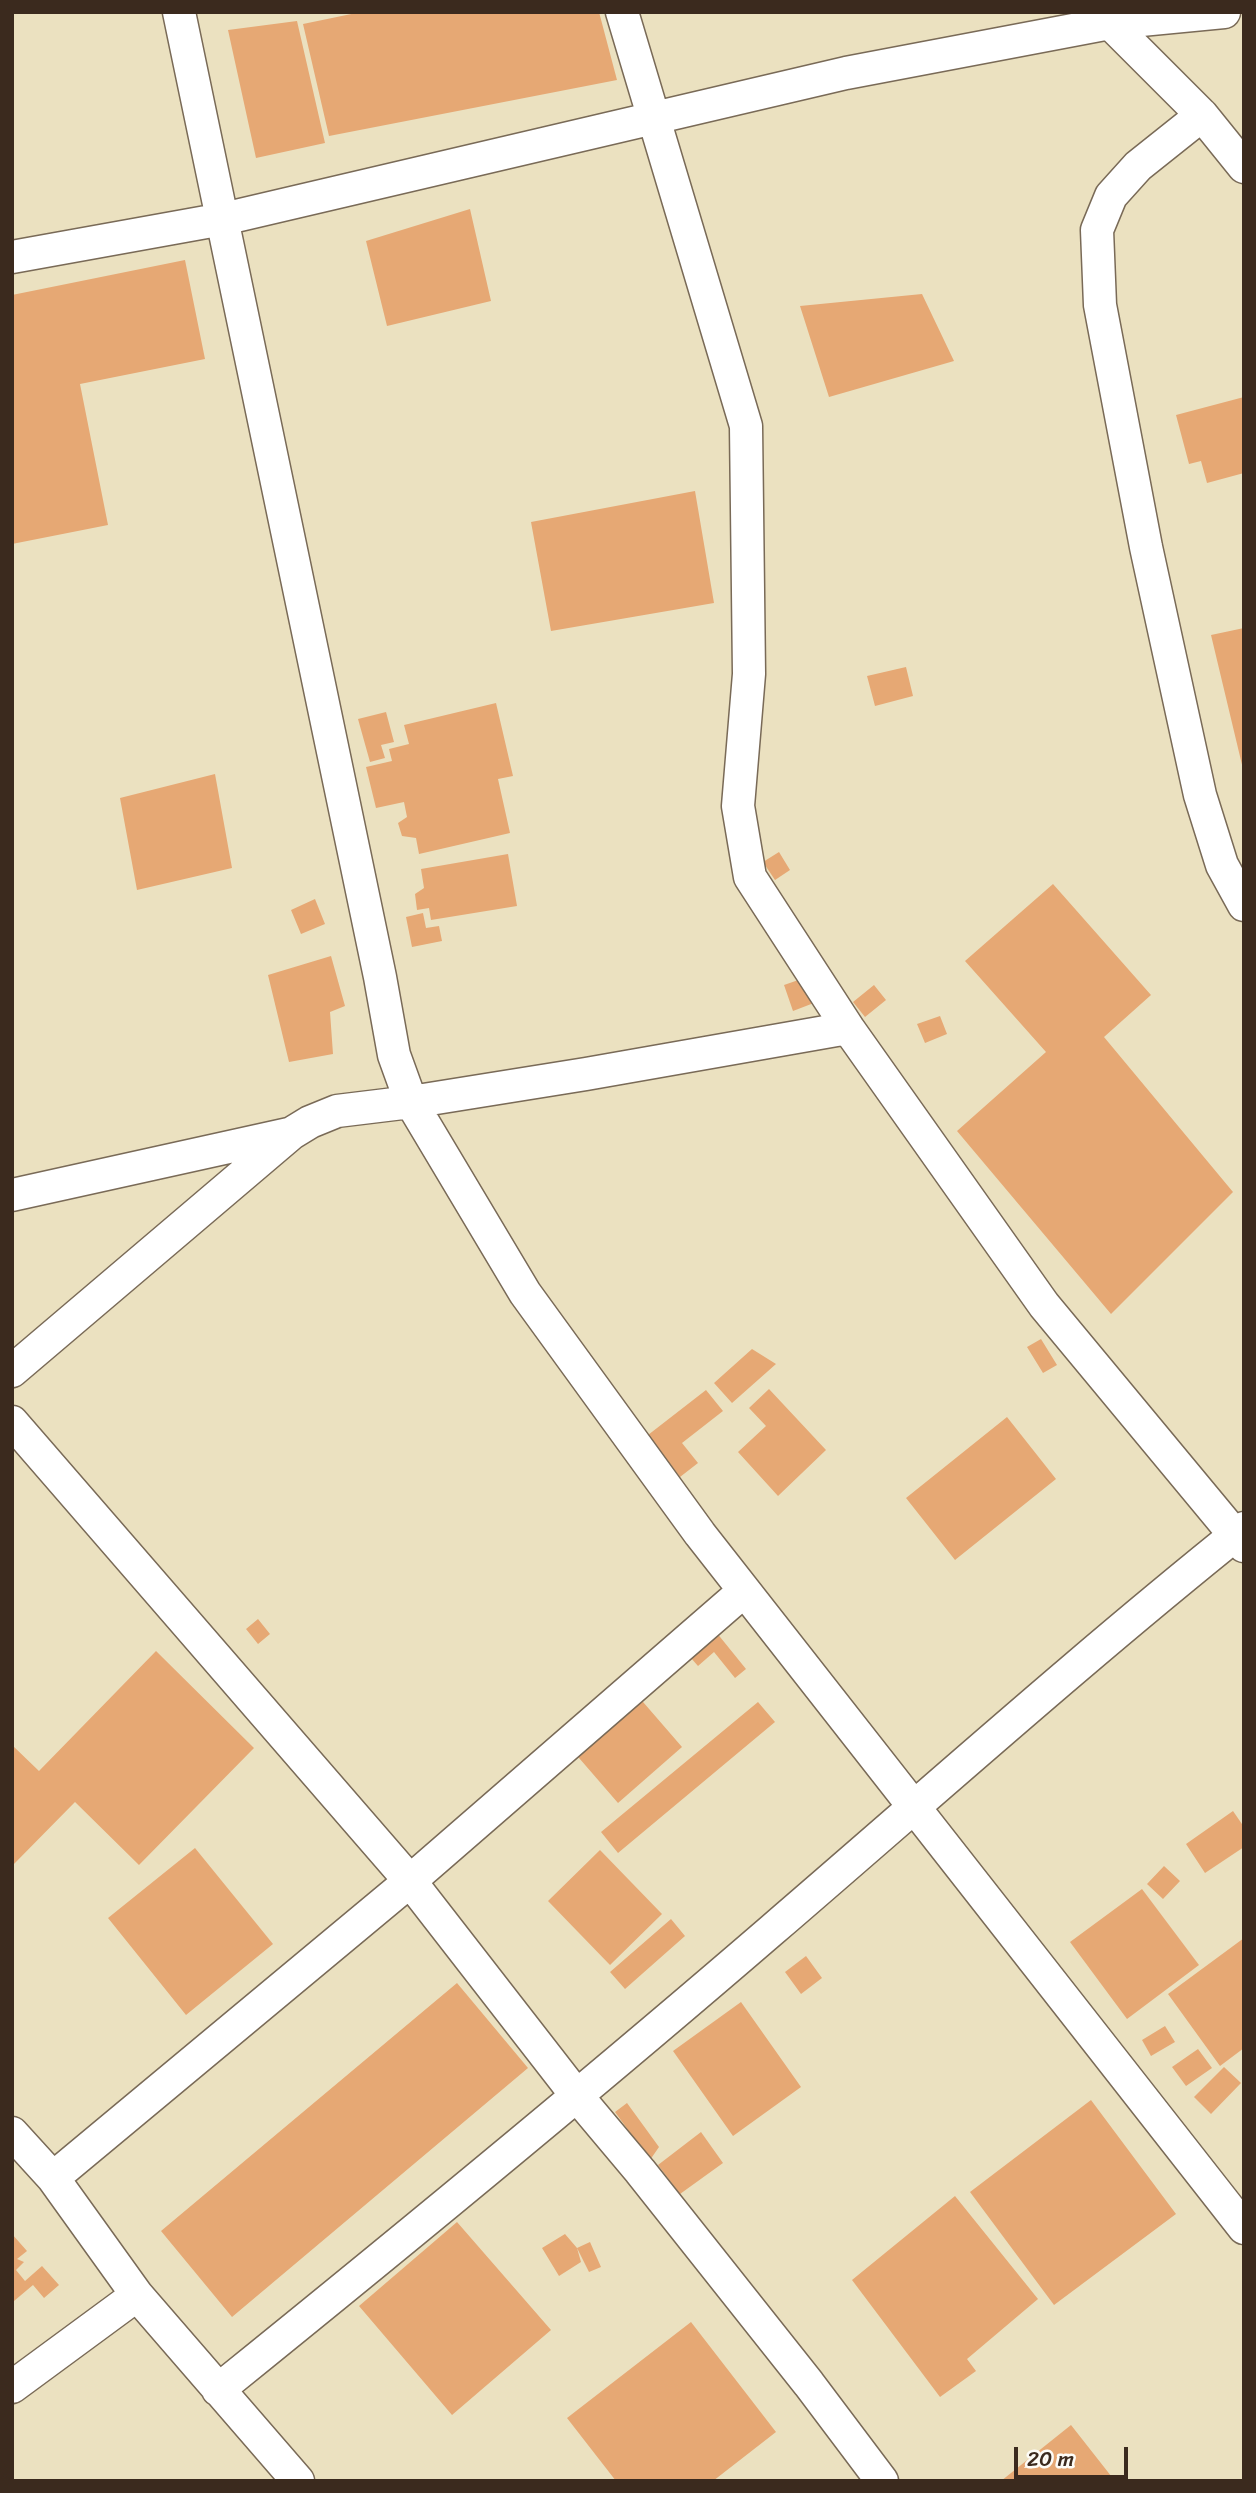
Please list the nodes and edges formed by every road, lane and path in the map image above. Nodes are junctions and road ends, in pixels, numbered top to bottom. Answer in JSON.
{"nodes":[{"id":1,"x":179,"y":12,"type":"edge"},
{"id":2,"x":621,"y":12,"type":"edge"},
{"id":3,"x":1224,"y":12,"type":"edge"},
{"id":4,"x":1104,"y":18,"type":"edge"},
{"id":5,"x":1202,"y":115,"type":"junction"},
{"id":6,"x":653,"y":121,"type":"junction"},
{"id":7,"x":1244,"y":167,"type":"edge"},
{"id":8,"x":223,"y":219,"type":"junction"},
{"id":9,"x":12,"y":257,"type":"edge"},
{"id":10,"x":1244,"y":905,"type":"edge"},
{"id":11,"x":848,"y":1028,"type":"junction"},
{"id":12,"x":411,"y":1102,"type":"junction"},
{"id":13,"x":292,"y":1133,"type":"junction"},
{"id":14,"x":12,"y":1195,"type":"edge"},
{"id":15,"x":12,"y":1371,"type":"edge"},
{"id":16,"x":12,"y":1422,"type":"edge"},
{"id":17,"x":1240,"y":1537,"type":"edge"},
{"id":18,"x":744,"y":1591,"type":"junction"},
{"id":19,"x":914,"y":1806,"type":"junction"},
{"id":20,"x":410,"y":1881,"type":"junction"},
{"id":21,"x":577,"y":2096,"type":"junction"},
{"id":22,"x":12,"y":2133,"type":"edge"},
{"id":23,"x":52,"y":2178,"type":"junction"},
{"id":24,"x":1244,"y":2228,"type":"edge"},
{"id":25,"x":137,"y":2295,"type":"junction"},
{"id":26,"x":12,"y":2387,"type":"edge"},
{"id":27,"x":218,"y":2390,"type":"junction"},
{"id":28,"x":298,"y":2481,"type":"edge"},
{"id":29,"x":882,"y":2481,"type":"edge"}],
"edges":[{"from":1,"to":8,"type":"street"},
{"from":2,"to":6,"type":"street"},
{"from":3,"to":4,"type":"street"},
{"from":4,"to":5,"type":"street"},
{"from":4,"to":6,"type":"street"},
{"from":5,"to":7,"type":"street"},
{"from":5,"to":10,"type":"street"},
{"from":6,"to":8,"type":"street"},
{"from":6,"to":11,"type":"street"},
{"from":8,"to":9,"type":"street"},
{"from":8,"to":12,"type":"street"},
{"from":11,"to":12,"type":"street"},
{"from":11,"to":17,"type":"street"},
{"from":12,"to":13,"type":"street"},
{"from":12,"to":18,"type":"street"},
{"from":13,"to":14,"type":"street"},
{"from":13,"to":15,"type":"street"},
{"from":16,"to":20,"type":"street"},
{"from":17,"to":19,"type":"street"},
{"from":18,"to":19,"type":"street"},
{"from":18,"to":20,"type":"street"},
{"from":19,"to":21,"type":"street"},
{"from":19,"to":24,"type":"street"},
{"from":20,"to":21,"type":"street"},
{"from":20,"to":23,"type":"street"},
{"from":21,"to":27,"type":"street"},
{"from":21,"to":29,"type":"street"},
{"from":22,"to":23,"type":"street"},
{"from":23,"to":25,"type":"street"},
{"from":25,"to":26,"type":"street"},
{"from":25,"to":27,"type":"street"},
{"from":27,"to":28,"type":"street"}]}
